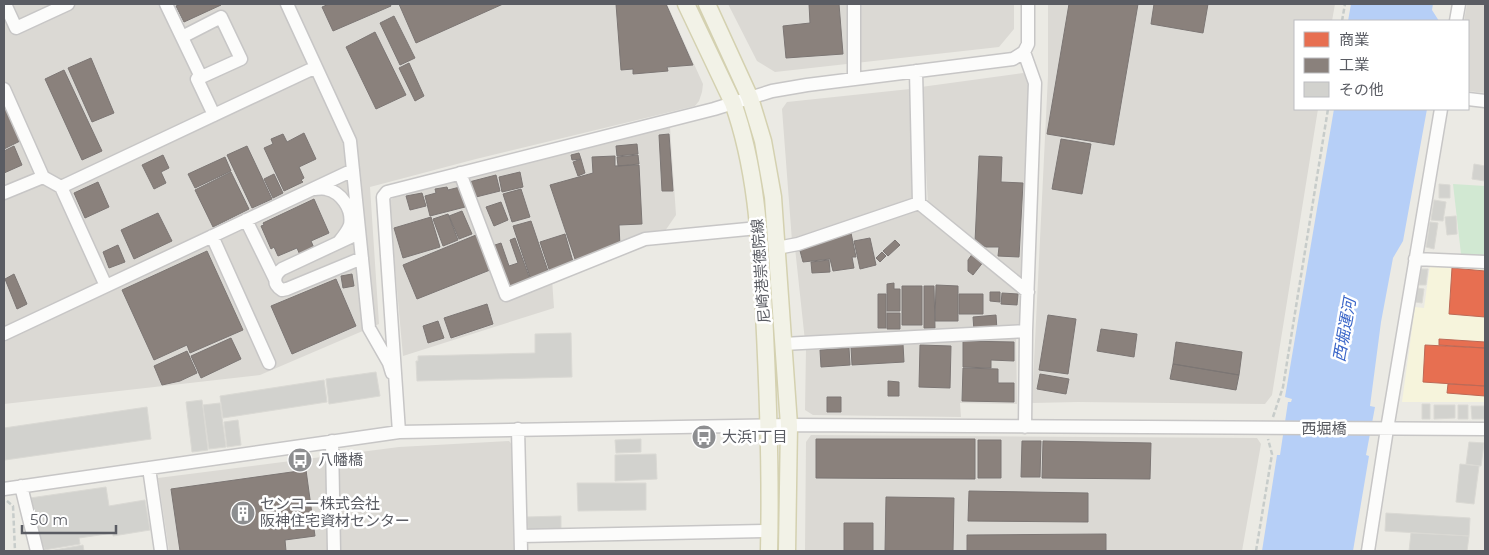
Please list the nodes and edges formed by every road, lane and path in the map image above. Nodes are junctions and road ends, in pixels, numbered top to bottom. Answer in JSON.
{"nodes":[{"id":1,"x":5,"y":4,"type":"edge"},
{"id":2,"x":68,"y":4,"type":"edge"},
{"id":3,"x":166,"y":4,"type":"edge"},
{"id":4,"x":287,"y":4,"type":"edge"},
{"id":5,"x":686,"y":4,"type":"edge"},
{"id":6,"x":707,"y":4,"type":"edge"},
{"id":7,"x":854,"y":4,"type":"edge"},
{"id":8,"x":1028,"y":4,"type":"edge"},
{"id":9,"x":1345,"y":4,"type":"edge"},
{"id":10,"x":1459,"y":4,"type":"edge"},
{"id":11,"x":1342,"y":20,"type":"edge"},
{"id":12,"x":1456,"y":20,"type":"edge"},
{"id":13,"x":182,"y":37,"type":"junction"},
{"id":14,"x":1024,"y":52,"type":"junction"},
{"id":15,"x":316,"y":67,"type":"junction"},
{"id":16,"x":916,"y":71,"type":"junction"},
{"id":17,"x":201,"y":77,"type":"junction"},
{"id":18,"x":854,"y":79,"type":"junction"},
{"id":19,"x":4,"y":89,"type":"edge"},
{"id":20,"x":750,"y":98,"type":"junction"},
{"id":21,"x":1469,"y":99,"type":"edge"},
{"id":22,"x":1485,"y":101,"type":"edge"},
{"id":23,"x":733,"y":103,"type":"junction"},
{"id":24,"x":1328,"y":110,"type":"edge"},
{"id":25,"x":1441,"y":110,"type":"edge"},
{"id":26,"x":214,"y":115,"type":"junction"},
{"id":27,"x":353,"y":170,"type":"junction"},
{"id":28,"x":460,"y":174,"type":"junction"},
{"id":29,"x":43,"y":177,"type":"junction"},
{"id":30,"x":61,"y":187,"type":"junction"},
{"id":31,"x":314,"y":189,"type":"junction"},
{"id":32,"x":4,"y":193,"type":"edge"},
{"id":33,"x":919,"y":203,"type":"junction"},
{"id":34,"x":246,"y":220,"type":"junction"},
{"id":35,"x":758,"y":228,"type":"junction"},
{"id":36,"x":359,"y":233,"type":"junction"},
{"id":37,"x":212,"y":236,"type":"junction"},
{"id":38,"x":339,"y":242,"type":"junction"},
{"id":39,"x":777,"y":248,"type":"junction"},
{"id":40,"x":362,"y":258,"type":"junction"},
{"id":41,"x":1416,"y":259,"type":"junction"},
{"id":42,"x":1485,"y":262,"type":"edge"},
{"id":43,"x":275,"y":279,"type":"junction"},
{"id":44,"x":106,"y":286,"type":"junction"},
{"id":45,"x":1028,"y":292,"type":"junction"},
{"id":46,"x":1026,"y":330,"type":"junction"},
{"id":47,"x":4,"y":334,"type":"edge"},
{"id":48,"x":783,"y":344,"type":"junction"},
{"id":49,"x":269,"y":363,"type":"dead end"},
{"id":50,"x":396,"y":390,"type":"junction"},
{"id":51,"x":788,"y":425,"type":"junction"},
{"id":52,"x":769,"y":426,"type":"junction"},
{"id":53,"x":1025,"y":427,"type":"junction"},
{"id":54,"x":518,"y":429,"type":"junction"},
{"id":55,"x":1273,"y":429,"type":"junction"},
{"id":56,"x":1387,"y":429,"type":"junction"},
{"id":57,"x":1485,"y":429,"type":"edge"},
{"id":58,"x":399,"y":432,"type":"junction"},
{"id":59,"x":332,"y":442,"type":"junction"},
{"id":60,"x":150,"y":468,"type":"junction"},
{"id":61,"x":21,"y":486,"type":"junction"},
{"id":62,"x":5,"y":494,"type":"edge"},
{"id":63,"x":770,"y":531,"type":"junction"},
{"id":64,"x":521,"y":536,"type":"junction"},
{"id":65,"x":15,"y":551,"type":"edge"},
{"id":66,"x":37,"y":551,"type":"edge"},
{"id":67,"x":161,"y":551,"type":"edge"},
{"id":68,"x":334,"y":551,"type":"edge"},
{"id":69,"x":521,"y":551,"type":"edge"},
{"id":70,"x":769,"y":551,"type":"edge"},
{"id":71,"x":787,"y":551,"type":"edge"},
{"id":72,"x":1256,"y":551,"type":"edge"},
{"id":73,"x":1368,"y":551,"type":"edge"}],
"edges":[{"from":1,"to":2,"type":"street"},
{"from":3,"to":13,"type":"street"},
{"from":4,"to":15,"type":"street"},
{"from":5,"to":23,"type":"main road","name":"尼崎港崇徳院線"},
{"from":6,"to":20,"type":"main road","name":"尼崎港崇徳院線"},
{"from":7,"to":18,"type":"street"},
{"from":8,"to":14,"type":"street"},
{"from":9,"to":11,"type":"path"},
{"from":10,"to":12,"type":"street"},
{"from":13,"to":17,"type":"street"},
{"from":13,"to":17,"type":"street"},
{"from":14,"to":16,"type":"street"},
{"from":14,"to":45,"type":"street"},
{"from":15,"to":26,"type":"street"},
{"from":15,"to":27,"type":"street"},
{"from":16,"to":18,"type":"street"},
{"from":16,"to":33,"type":"street"},
{"from":17,"to":26,"type":"street"},
{"from":18,"to":20,"type":"street"},
{"from":19,"to":29,"type":"street"},
{"from":20,"to":23,"type":"street"},
{"from":20,"to":39,"type":"main road","name":"尼崎港崇徳院線"},
{"from":21,"to":22,"type":"street"},
{"from":23,"to":28,"type":"street"},
{"from":23,"to":35,"type":"main road","name":"尼崎港崇徳院線"},
{"from":24,"to":55,"type":"path"},
{"from":25,"to":41,"type":"street"},
{"from":26,"to":30,"type":"street"},
{"from":27,"to":31,"type":"street"},
{"from":27,"to":36,"type":"street"},
{"from":28,"to":35,"type":"street"},
{"from":28,"to":50,"type":"street"},
{"from":29,"to":30,"type":"street"},
{"from":29,"to":32,"type":"street"},
{"from":30,"to":44,"type":"street"},
{"from":31,"to":34,"type":"street"},
{"from":31,"to":38,"type":"street"},
{"from":33,"to":39,"type":"street"},
{"from":33,"to":45,"type":"street"},
{"from":34,"to":37,"type":"street"},
{"from":34,"to":43,"type":"street"},
{"from":35,"to":52,"type":"main road","name":"尼崎港崇徳院線"},
{"from":36,"to":38,"type":"street"},
{"from":36,"to":40,"type":"street"},
{"from":37,"to":44,"type":"street"},
{"from":37,"to":49,"type":"street"},
{"from":38,"to":43,"type":"street"},
{"from":39,"to":48,"type":"main road","name":"尼崎港崇徳院線"},
{"from":40,"to":43,"type":"street"},
{"from":40,"to":50,"type":"street"},
{"from":41,"to":42,"type":"street"},
{"from":41,"to":56,"type":"street"},
{"from":44,"to":47,"type":"street"},
{"from":45,"to":46,"type":"street"},
{"from":46,"to":48,"type":"street"},
{"from":46,"to":53,"type":"street"},
{"from":48,"to":51,"type":"main road","name":"尼崎港崇徳院線"},
{"from":50,"to":58,"type":"street"},
{"from":51,"to":52,"type":"street","name":"西堀橋"},
{"from":51,"to":53,"type":"street","name":"西堀橋"},
{"from":51,"to":71,"type":"main road","name":"尼崎港崇徳院線"},
{"from":52,"to":54,"type":"street","name":"西堀橋"},
{"from":52,"to":63,"type":"main road","name":"尼崎港崇徳院線"},
{"from":53,"to":55,"type":"street","name":"西堀橋"},
{"from":54,"to":58,"type":"street","name":"西堀橋"},
{"from":54,"to":64,"type":"street"},
{"from":55,"to":56,"type":"street","name":"西堀橋"},
{"from":55,"to":72,"type":"path"},
{"from":56,"to":57,"type":"street","name":"西堀橋"},
{"from":56,"to":73,"type":"street"},
{"from":58,"to":59,"type":"street","name":"西堀橋"},
{"from":59,"to":60,"type":"street","name":"西堀橋"},
{"from":59,"to":68,"type":"street"},
{"from":60,"to":61,"type":"street","name":"西堀橋"},
{"from":60,"to":67,"type":"street"},
{"from":61,"to":62,"type":"street","name":"西堀橋"},
{"from":61,"to":66,"type":"street"},
{"from":62,"to":65,"type":"path"},
{"from":63,"to":64,"type":"street"},
{"from":63,"to":70,"type":"main road","name":"尼崎港崇徳院線"},
{"from":64,"to":69,"type":"street"}]}
